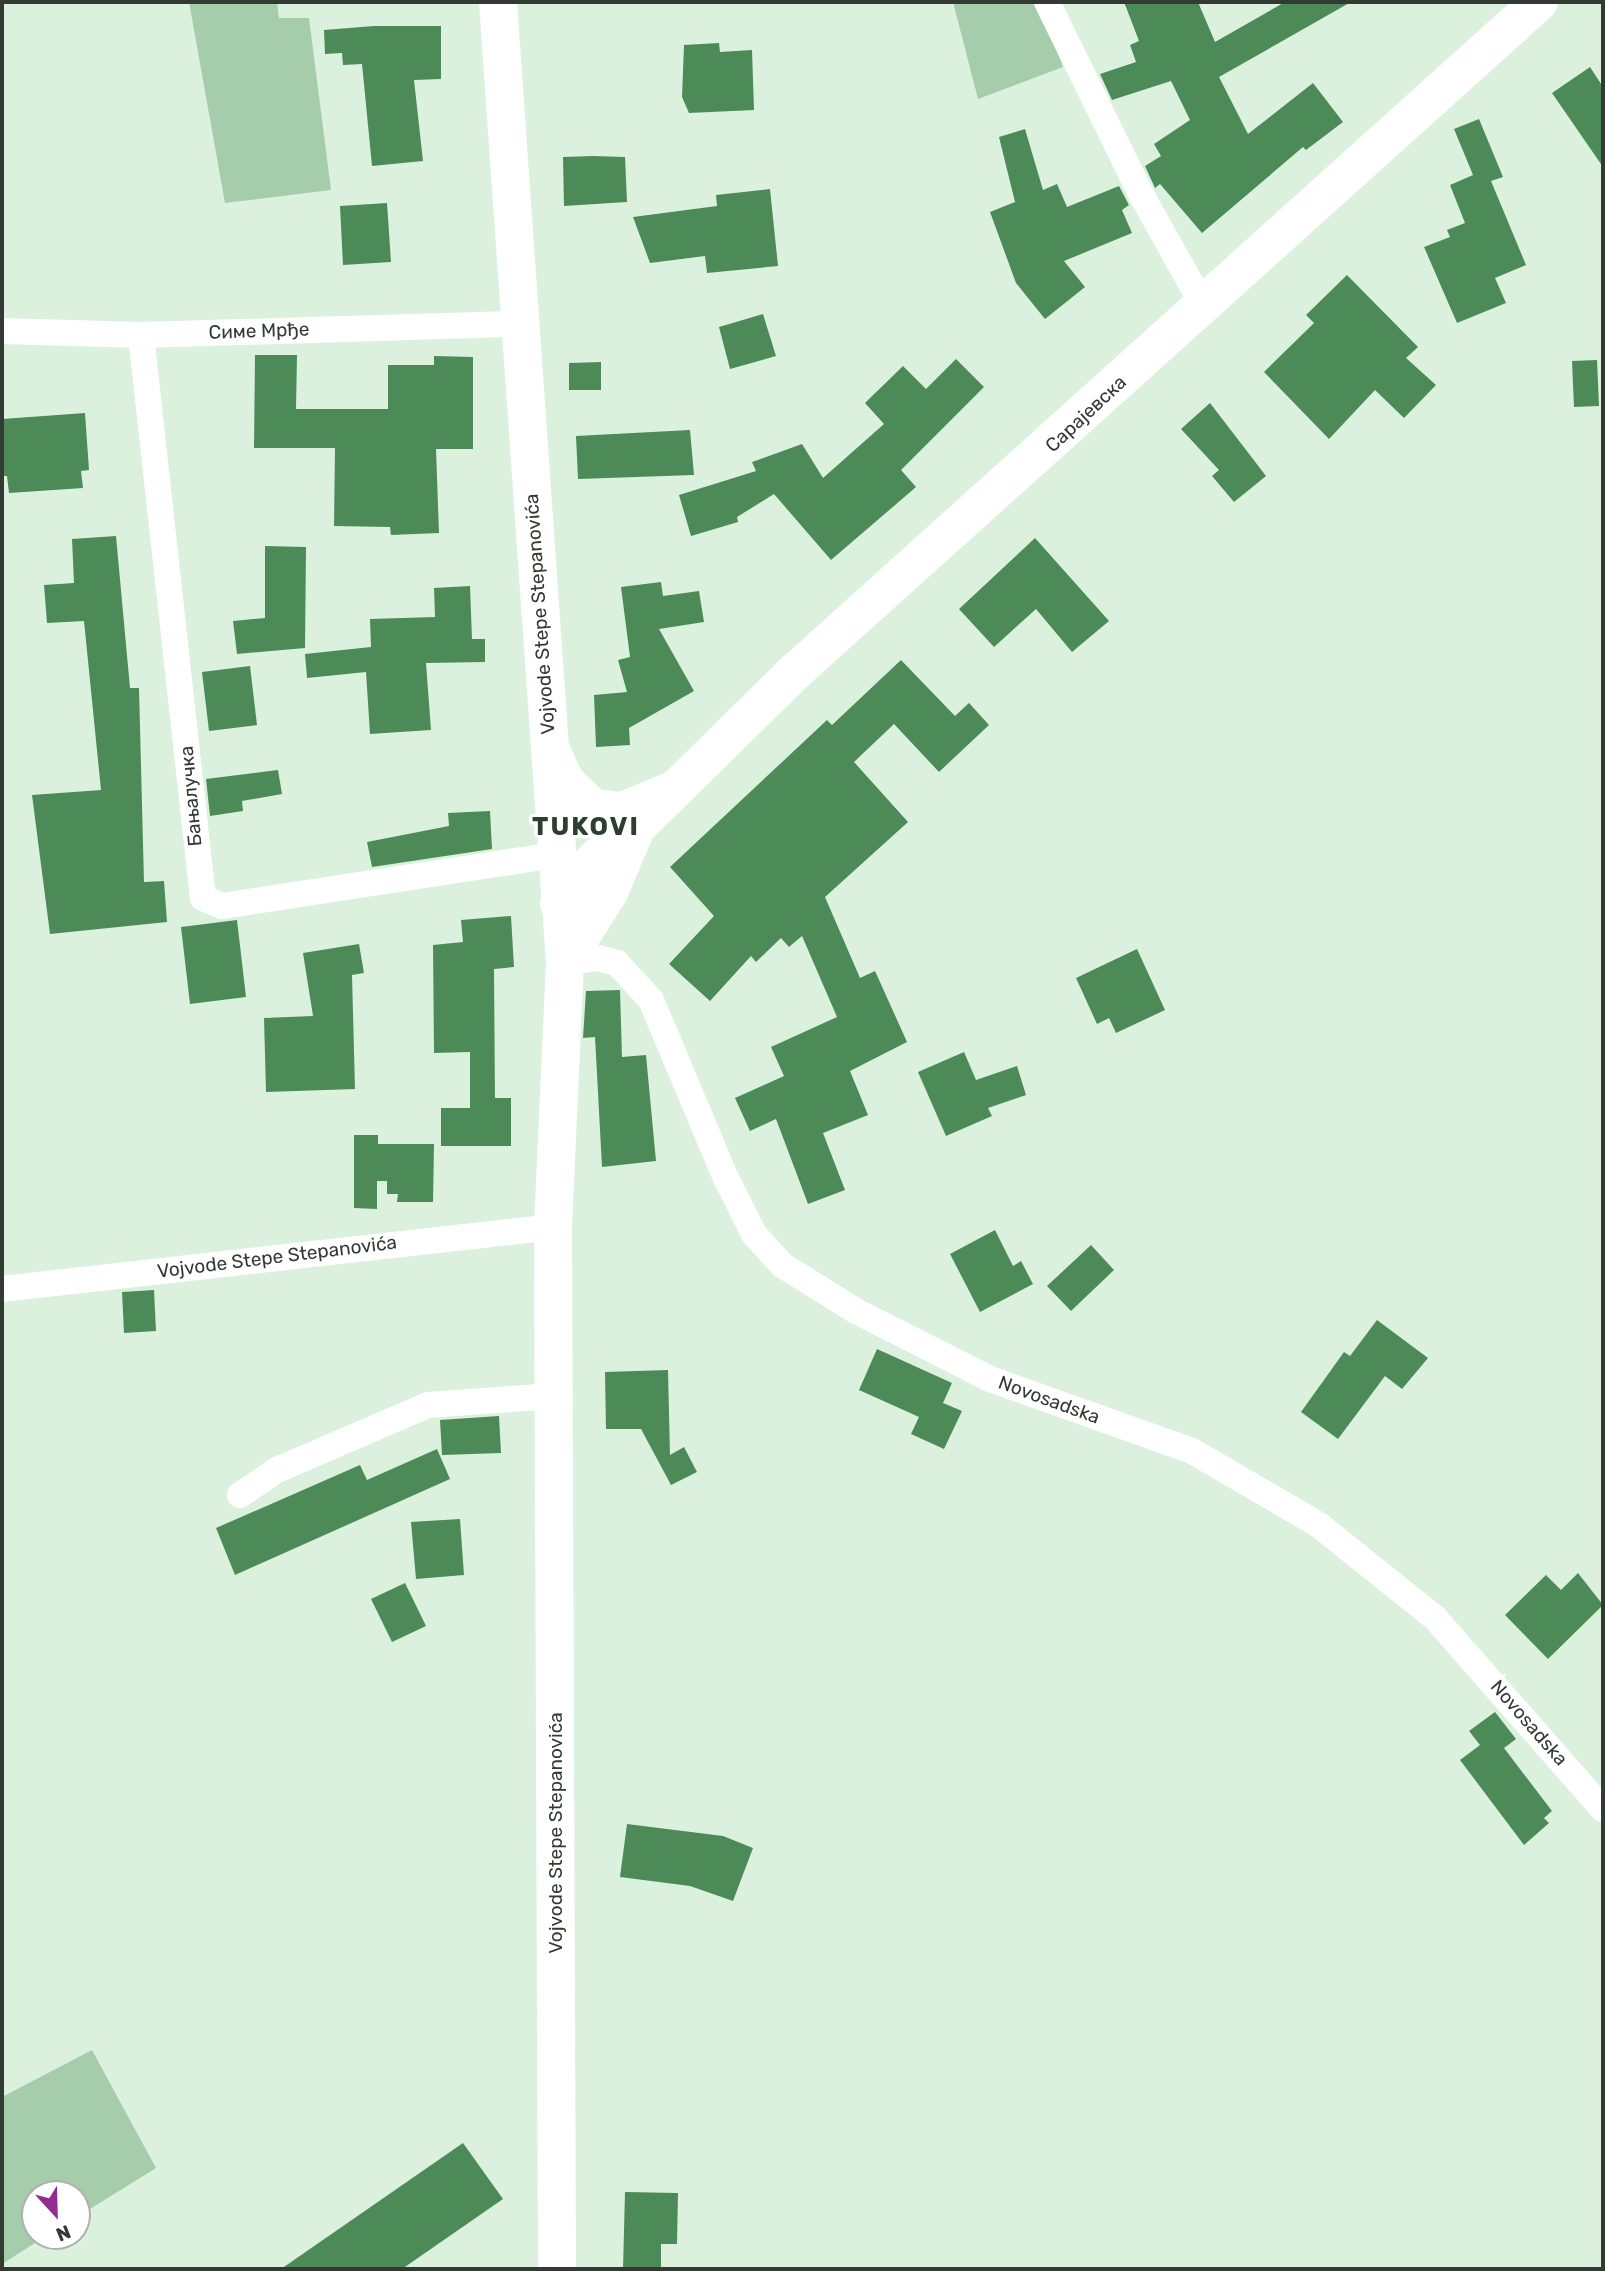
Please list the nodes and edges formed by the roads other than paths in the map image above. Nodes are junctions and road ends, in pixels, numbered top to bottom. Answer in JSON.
{"nodes":[{"id":1,"x":498,"y":2,"type":"edge"},
{"id":2,"x":1047,"y":2,"type":"edge"},
{"id":3,"x":1539,"y":2,"type":"edge"},
{"id":4,"x":1203,"y":305,"type":"junction"},
{"id":5,"x":517,"y":324,"type":"junction"},
{"id":6,"x":2,"y":331,"type":"edge"},
{"id":7,"x":141,"y":335,"type":"junction"},
{"id":8,"x":550,"y":748,"type":"junction"},
{"id":9,"x":676,"y":789,"type":"junction"},
{"id":10,"x":635,"y":829,"type":"junction"},
{"id":11,"x":556,"y":855,"type":"junction"},
{"id":12,"x":559,"y":904,"type":"junction"},
{"id":13,"x":565,"y":962,"type":"junction"},
{"id":14,"x":553,"y":1227,"type":"junction"},
{"id":15,"x":2,"y":1289,"type":"edge"},
{"id":16,"x":554,"y":1396,"type":"junction"},
{"id":17,"x":240,"y":1495,"type":"dead end"},
{"id":18,"x":1603,"y":1809,"type":"edge"},
{"id":19,"x":557,"y":2269,"type":"edge"}],
"edges":[{"from":1,"to":5,"type":"main road","name":"Vojvode Stepe Stepanovića"},
{"from":2,"to":4,"type":"street"},
{"from":3,"to":4,"type":"main road","name":"Сарајевска"},
{"from":4,"to":9,"type":"main road","name":"Сарајевска"},
{"from":5,"to":7,"type":"street","name":"Симе Мрђе"},
{"from":5,"to":8,"type":"main road","name":"Vojvode Stepe Stepanovića"},
{"from":6,"to":7,"type":"street","name":"Симе Мрђе"},
{"from":7,"to":11,"type":"street","name":"Бањалучка"},
{"from":8,"to":9,"type":"main road"},
{"from":8,"to":11,"type":"main road","name":"Vojvode Stepe Stepanovića"},
{"from":9,"to":10,"type":"main road","name":"Сарајевска"},
{"from":10,"to":12,"type":"main road","name":"Сарајевска"},
{"from":10,"to":13,"type":"main road"},
{"from":11,"to":12,"type":"main road","name":"Vojvode Stepe Stepanovića"},
{"from":12,"to":13,"type":"main road","name":"Vojvode Stepe Stepanovića"},
{"from":13,"to":14,"type":"main road","name":"Vojvode Stepe Stepanovića"},
{"from":13,"to":18,"type":"street","name":"Novosadska"},
{"from":14,"to":15,"type":"street","name":"Vojvode Stepe Stepanovića"},
{"from":14,"to":16,"type":"main road","name":"Vojvode Stepe Stepanovića"},
{"from":16,"to":17,"type":"street"},
{"from":16,"to":19,"type":"main road","name":"Vojvode Stepe Stepanovića"}]}
